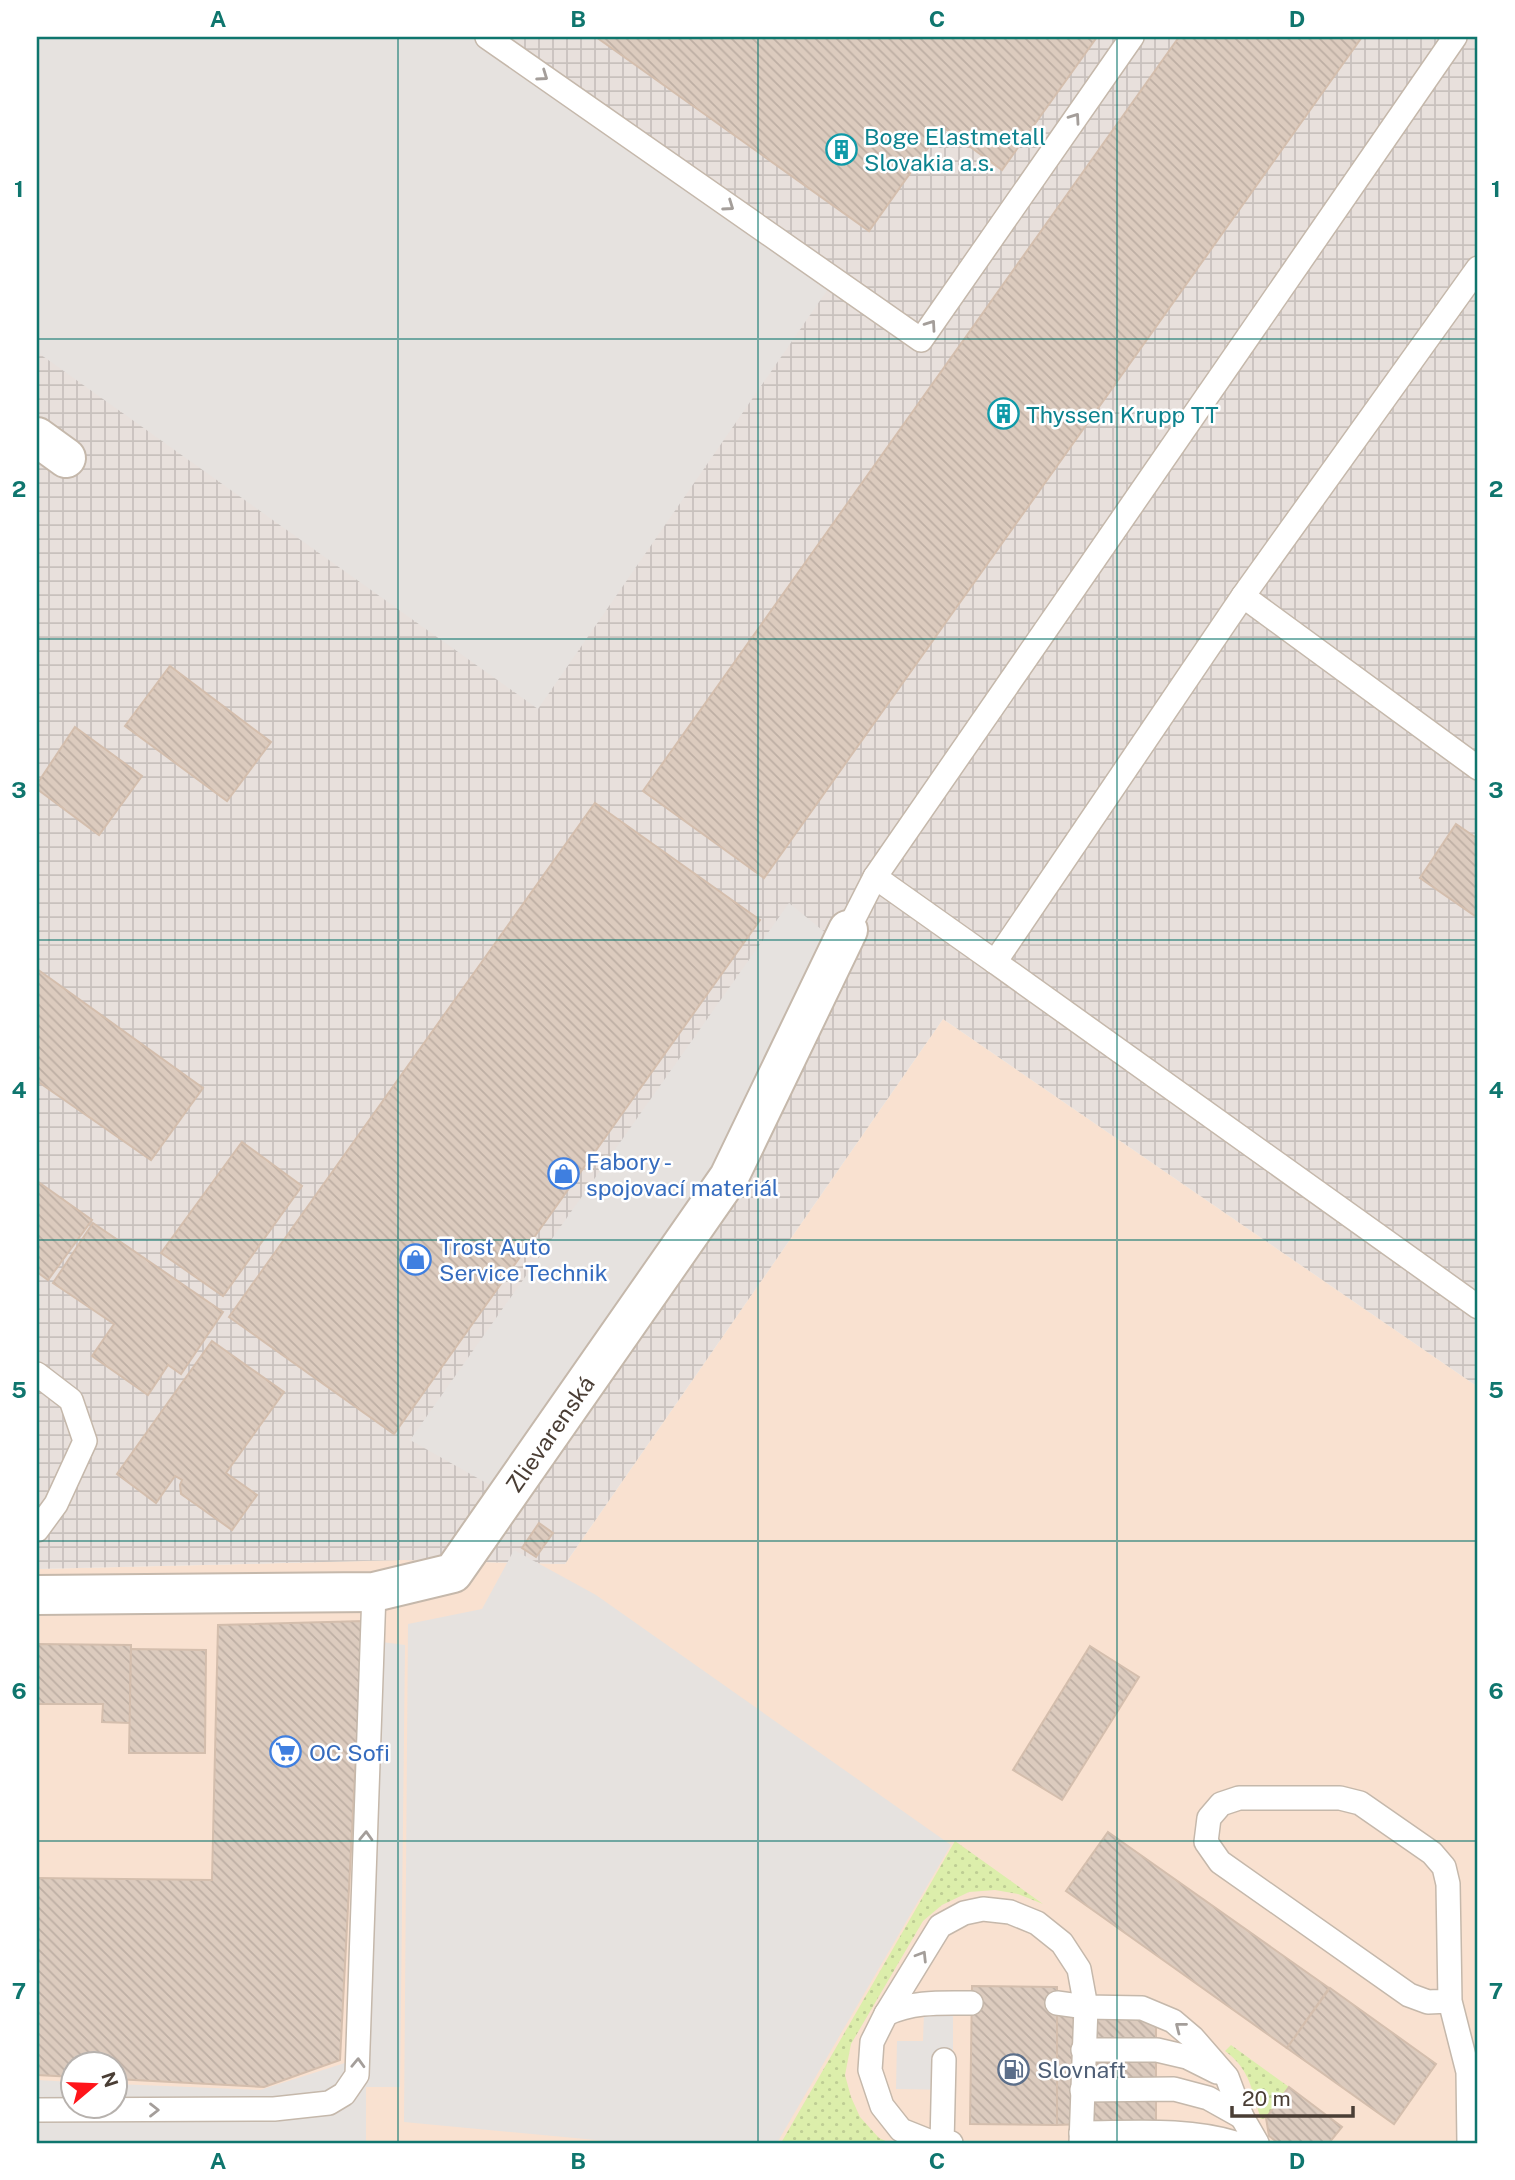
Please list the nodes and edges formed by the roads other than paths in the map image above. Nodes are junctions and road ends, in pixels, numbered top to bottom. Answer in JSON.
{"nodes":[{"id":1,"x":487,"y":37,"type":"edge"},
{"id":2,"x":1132,"y":37,"type":"edge"},
{"id":3,"x":1455,"y":37,"type":"edge"},
{"id":4,"x":1478,"y":268,"type":"edge"},
{"id":5,"x":1243,"y":596,"type":"junction"},
{"id":6,"x":1478,"y":768,"type":"edge"},
{"id":7,"x":875,"y":877,"type":"junction"},
{"id":8,"x":848,"y":930,"type":"joint"},
{"id":9,"x":995,"y":962,"type":"junction"},
{"id":10,"x":1478,"y":1307,"type":"edge"},
{"id":11,"x":37,"y":1374,"type":"edge"},
{"id":12,"x":37,"y":1530,"type":"edge"},
{"id":13,"x":374,"y":1592,"type":"junction"},
{"id":14,"x":37,"y":1595,"type":"edge"},
{"id":15,"x":1450,"y":2001,"type":"junction"},
{"id":16,"x":971,"y":2003,"type":"dead end"},
{"id":17,"x":1057,"y":2003,"type":"dead end"},
{"id":18,"x":1086,"y":2007,"type":"junction"},
{"id":19,"x":886,"y":2014,"type":"junction"},
{"id":20,"x":1083,"y":2050,"type":"junction"},
{"id":21,"x":944,"y":2060,"type":"dead end"},
{"id":22,"x":1227,"y":2077,"type":"junction"},
{"id":23,"x":1082,"y":2090,"type":"junction"},
{"id":24,"x":37,"y":2110,"type":"edge"},
{"id":25,"x":1242,"y":2117,"type":"junction"},
{"id":26,"x":1081,"y":2138,"type":"edge"},
{"id":27,"x":942,"y":2143,"type":"edge"},
{"id":28,"x":951,"y":2143,"type":"edge"},
{"id":29,"x":1235,"y":2143,"type":"edge"},
{"id":30,"x":1258,"y":2143,"type":"edge"},
{"id":31,"x":1469,"y":2143,"type":"edge"}],
"edges":[{"from":1,"to":2,"type":"lane","one_way":true},
{"from":3,"to":7,"type":"lane"},
{"from":4,"to":5,"type":"lane"},
{"from":5,"to":6,"type":"lane"},
{"from":5,"to":9,"type":"lane"},
{"from":7,"to":8,"type":"lane"},
{"from":7,"to":9,"type":"lane"},
{"from":8,"to":13,"type":"street","name":"Zlievarenská"},
{"from":9,"to":10,"type":"lane"},
{"from":11,"to":12,"type":"lane"},
{"from":13,"to":14,"type":"street","name":"Zlievarenská"},
{"from":24,"to":13,"type":"lane","one_way":true},
{"from":15,"to":15,"type":"lane"},
{"from":15,"to":31,"type":"lane"},
{"from":16,"to":19,"type":"lane"},
{"from":17,"to":18,"type":"lane"},
{"from":19,"to":18,"type":"lane","one_way":true},
{"from":18,"to":20,"type":"lane"},
{"from":22,"to":18,"type":"lane","one_way":true},
{"from":19,"to":27,"type":"lane"},
{"from":20,"to":22,"type":"lane"},
{"from":20,"to":23,"type":"lane"},
{"from":21,"to":27,"type":"lane"},
{"from":22,"to":25,"type":"lane"},
{"from":23,"to":25,"type":"lane"},
{"from":23,"to":26,"type":"lane"},
{"from":25,"to":30,"type":"lane"},
{"from":26,"to":29,"type":"lane"},
{"from":27,"to":28,"type":"lane"}]}
